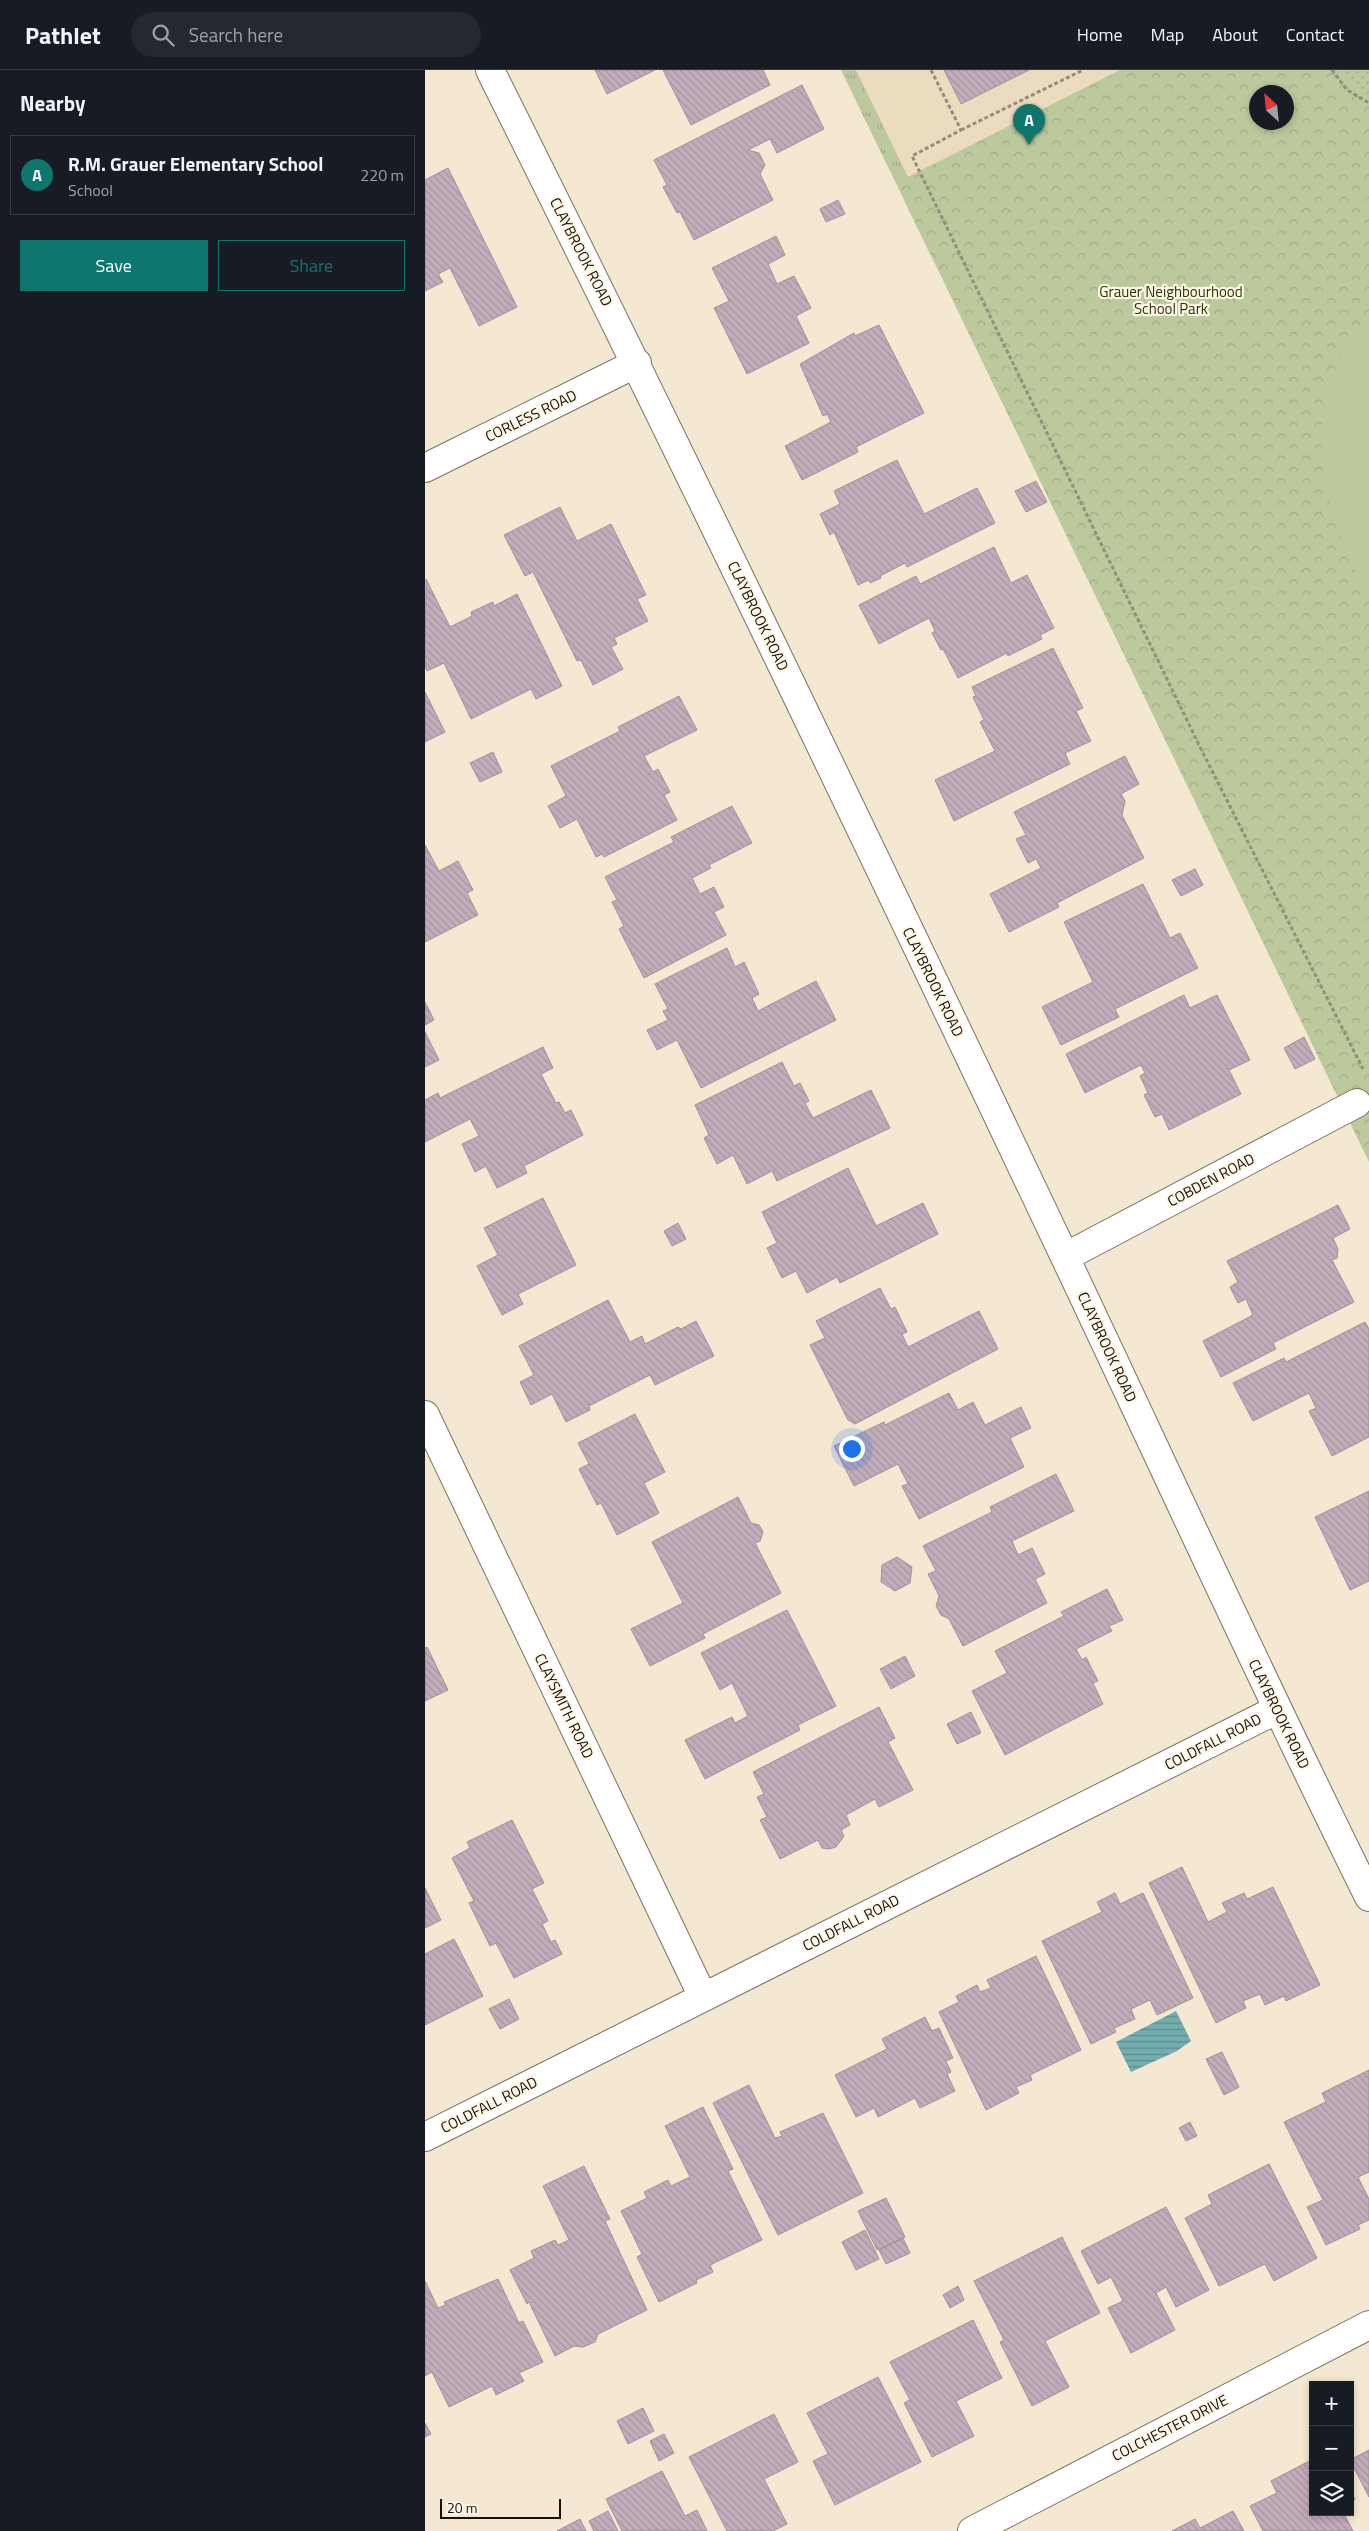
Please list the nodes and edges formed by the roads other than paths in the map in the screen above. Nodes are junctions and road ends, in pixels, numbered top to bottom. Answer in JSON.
{"nodes":[{"id":1,"x":490,"y":70,"type":"edge"},
{"id":2,"x":637,"y":363,"type":"junction"},
{"id":3,"x":425,"y":468,"type":"edge"},
{"id":4,"x":1357,"y":1103,"type":"dead end"},
{"id":5,"x":1065,"y":1257,"type":"junction"},
{"id":6,"x":425,"y":1415,"type":"edge"},
{"id":7,"x":1276,"y":1710,"type":"junction"},
{"id":8,"x":1369,"y":1897,"type":"edge"},
{"id":9,"x":703,"y":1997,"type":"junction"},
{"id":10,"x":425,"y":2137,"type":"edge"},
{"id":11,"x":1369,"y":2325,"type":"edge"},
{"id":12,"x":972,"y":2531,"type":"edge"}],
"edges":[{"from":1,"to":2,"type":"street","name":"CLAYBROOK ROAD"},
{"from":2,"to":3,"type":"street","name":"CORLESS ROAD"},
{"from":2,"to":5,"type":"street","name":"CLAYBROOK ROAD"},
{"from":4,"to":5,"type":"street","name":"COBDEN ROAD"},
{"from":5,"to":7,"type":"street","name":"CLAYBROOK ROAD"},
{"from":6,"to":9,"type":"street","name":"CLAYSMITH ROAD"},
{"from":7,"to":8,"type":"street","name":"CLAYBROOK ROAD"},
{"from":7,"to":9,"type":"street","name":"COLDFALL ROAD"},
{"from":9,"to":10,"type":"street","name":"COLDFALL ROAD"},
{"from":11,"to":12,"type":"street","name":"COLCHESTER DRIVE"}]}
